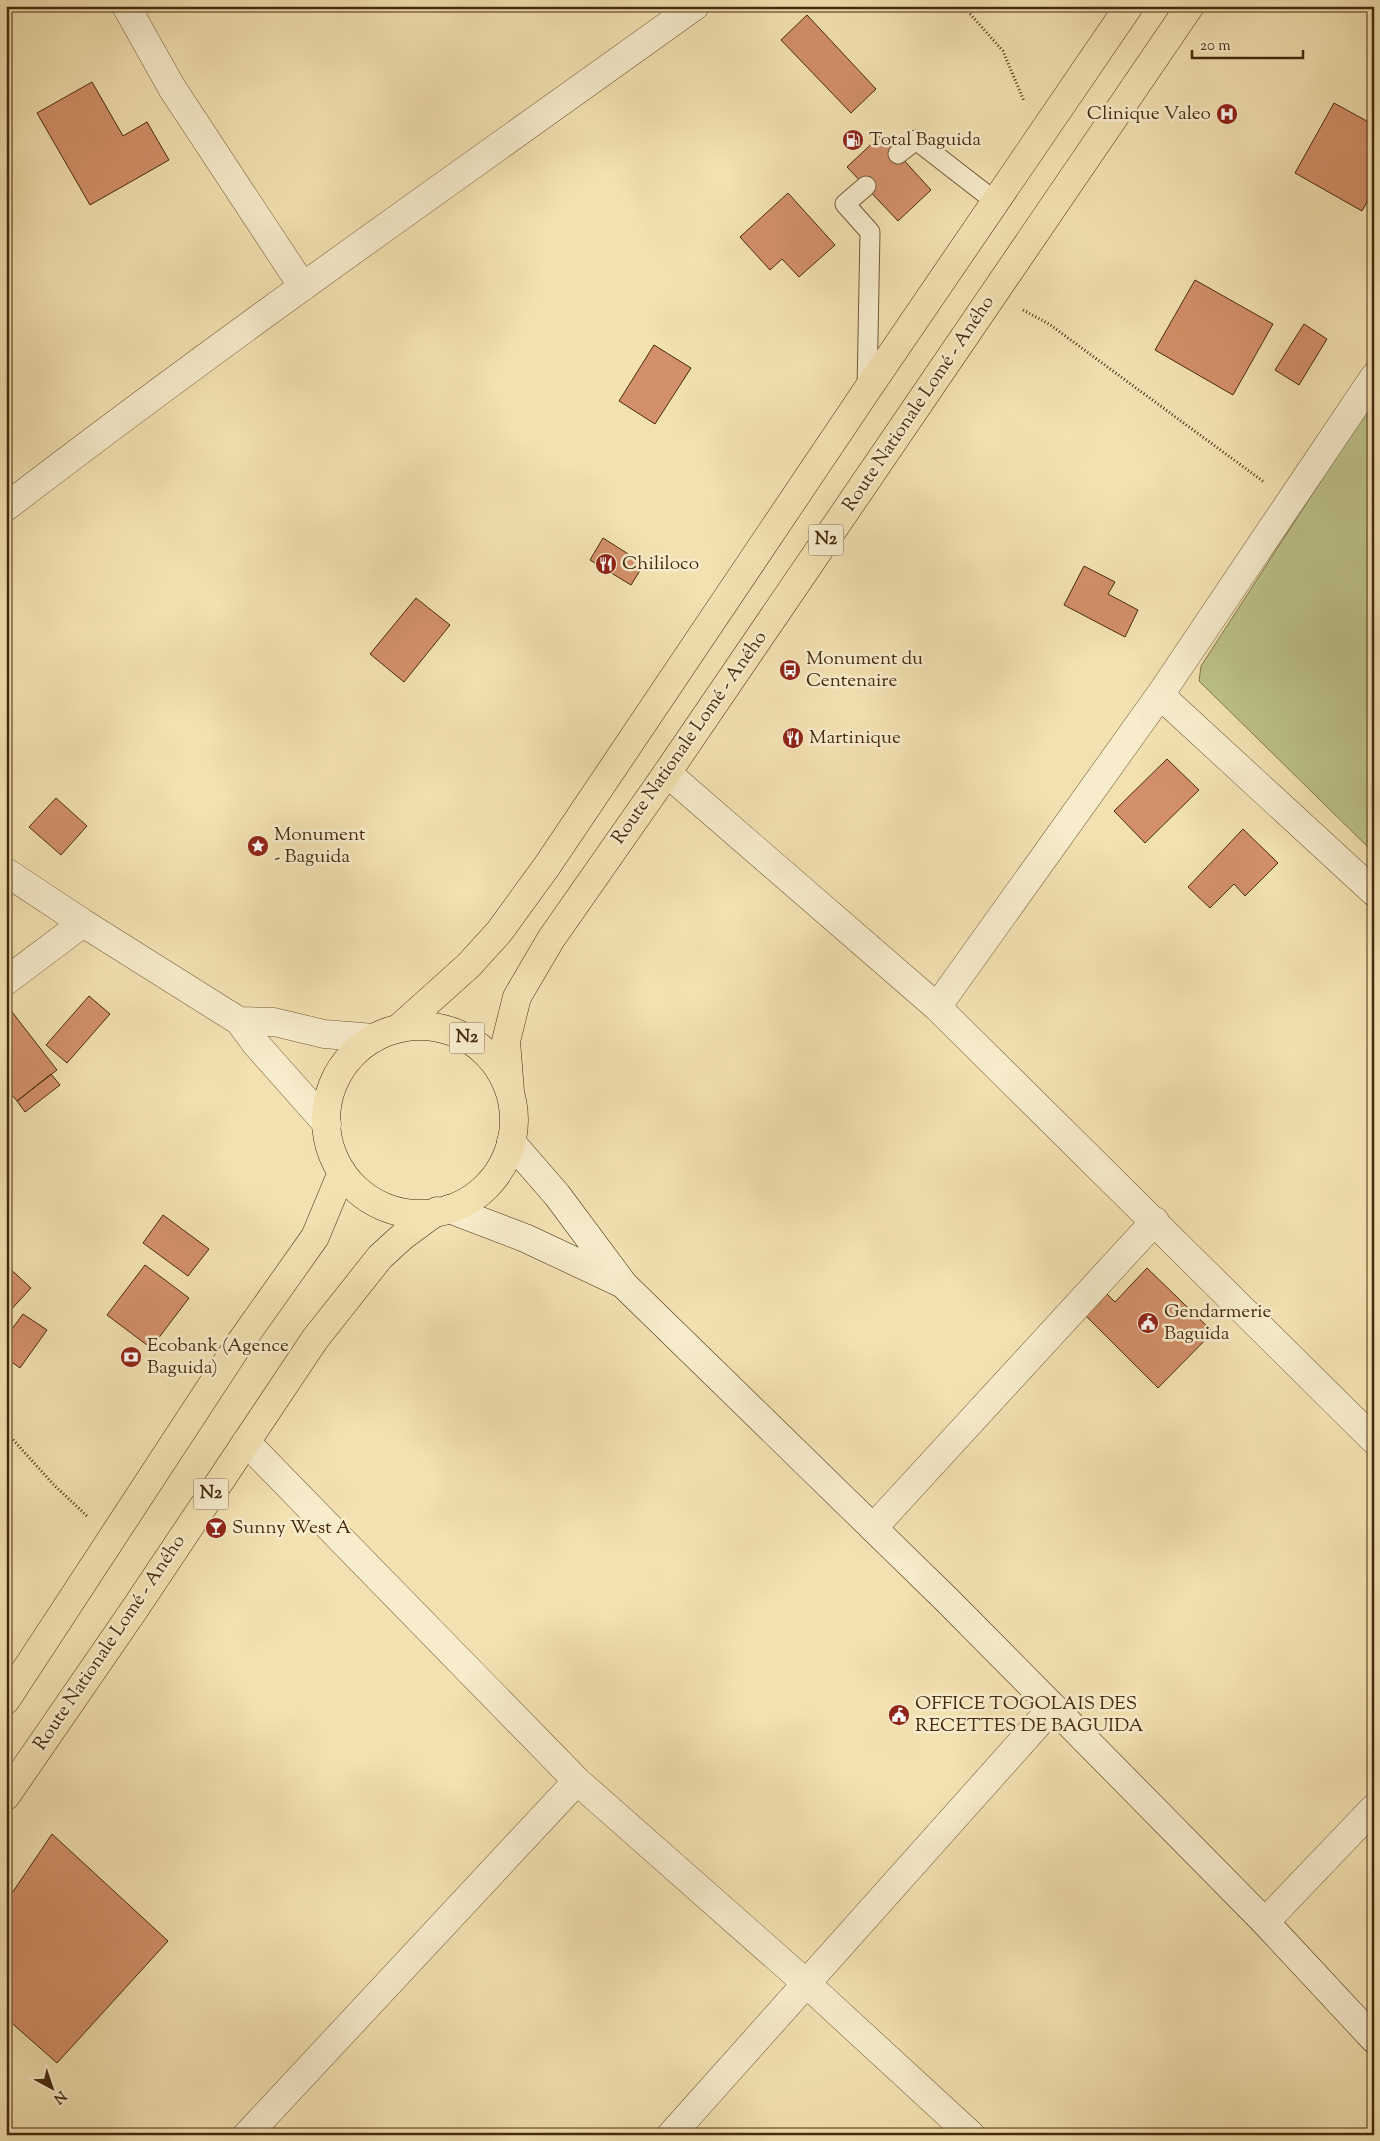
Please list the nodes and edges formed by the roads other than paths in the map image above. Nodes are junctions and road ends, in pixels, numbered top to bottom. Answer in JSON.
{"nodes":[{"id":1,"x":126,"y":6,"type":"edge"},
{"id":2,"x":695,"y":6,"type":"edge"},
{"id":3,"x":1129,"y":6,"type":"edge"},
{"id":4,"x":1190,"y":6,"type":"edge"},
{"id":5,"x":898,"y":154,"type":"dead end"},
{"id":6,"x":866,"y":186,"type":"dead end"},
{"id":7,"x":996,"y":202,"type":"junction"},
{"id":8,"x":303,"y":287,"type":"junction"},
{"id":9,"x":1374,"y":377,"type":"edge"},
{"id":10,"x":867,"y":390,"type":"junction"},
{"id":11,"x":6,"y":507,"type":"edge"},
{"id":12,"x":1160,"y":695,"type":"junction"},
{"id":13,"x":667,"y":773,"type":"junction"},
{"id":14,"x":6,"y":872,"type":"edge"},
{"id":15,"x":1374,"y":892,"type":"edge"},
{"id":16,"x":83,"y":923,"type":"junction"},
{"id":17,"x":6,"y":981,"type":"edge"},
{"id":18,"x":937,"y":1007,"type":"junction"},
{"id":19,"x":239,"y":1020,"type":"junction"},
{"id":20,"x":387,"y":1033,"type":"junction"},
{"id":21,"x":510,"y":1091,"type":"junction"},
{"id":22,"x":327,"y":1124,"type":"junction"},
{"id":23,"x":511,"y":1142,"type":"junction"},
{"id":24,"x":342,"y":1172,"type":"junction"},
{"id":25,"x":443,"y":1210,"type":"junction"},
{"id":26,"x":1155,"y":1221,"type":"junction"},
{"id":27,"x":624,"y":1285,"type":"junction"},
{"id":28,"x":1374,"y":1440,"type":"edge"},
{"id":29,"x":246,"y":1442,"type":"junction"},
{"id":30,"x":873,"y":1528,"type":"junction"},
{"id":31,"x":6,"y":1700,"type":"edge"},
{"id":32,"x":1053,"y":1707,"type":"junction"},
{"id":33,"x":577,"y":1781,"type":"junction"},
{"id":34,"x":6,"y":1796,"type":"edge"},
{"id":35,"x":1374,"y":1808,"type":"edge"},
{"id":36,"x":1265,"y":1922,"type":"junction"},
{"id":37,"x":807,"y":1984,"type":"junction"},
{"id":38,"x":1374,"y":2040,"type":"edge"},
{"id":39,"x":247,"y":2135,"type":"edge"},
{"id":40,"x":671,"y":2135,"type":"edge"},
{"id":41,"x":971,"y":2135,"type":"edge"}],
"edges":[{"from":1,"to":8,"type":"street"},
{"from":2,"to":8,"type":"street"},
{"from":3,"to":7,"type":"highway","number":"N2"},
{"from":4,"to":13,"type":"highway","name":"Route Nationale Lomé - Aného","number":"N2"},
{"from":5,"to":7,"type":"lane"},
{"from":6,"to":10,"type":"lane"},
{"from":7,"to":10,"type":"highway","number":"N2"},
{"from":8,"to":11,"type":"street"},
{"from":9,"to":12,"type":"street"},
{"from":10,"to":20,"type":"highway","number":"N2"},
{"from":12,"to":15,"type":"street"},
{"from":12,"to":18,"type":"street"},
{"from":13,"to":18,"type":"street"},
{"from":13,"to":21,"type":"highway","name":"Route Nationale Lomé - Aného","number":"N2"},
{"from":14,"to":16,"type":"street"},
{"from":16,"to":17,"type":"street"},
{"from":16,"to":19,"type":"street"},
{"from":18,"to":26,"type":"street"},
{"from":19,"to":20,"type":"street"},
{"from":19,"to":22,"type":"street"},
{"from":20,"to":21,"type":"highway","number":"N2"},
{"from":20,"to":22,"type":"highway","number":"N2"},
{"from":21,"to":23,"type":"highway","number":"N2"},
{"from":22,"to":24,"type":"highway","number":"N2"},
{"from":23,"to":25,"type":"highway","number":"N2"},
{"from":23,"to":27,"type":"street"},
{"from":24,"to":25,"type":"highway","number":"N2"},
{"from":24,"to":31,"type":"highway"},
{"from":25,"to":27,"type":"street"},
{"from":25,"to":29,"type":"highway","name":"Route Nationale Lomé - Aného","number":"N2"},
{"from":26,"to":28,"type":"street"},
{"from":26,"to":30,"type":"street"},
{"from":27,"to":30,"type":"street"},
{"from":29,"to":33,"type":"street"},
{"from":29,"to":34,"type":"highway","name":"Route Nationale Lomé - Aného","number":"N2"},
{"from":30,"to":32,"type":"street"},
{"from":32,"to":36,"type":"street"},
{"from":32,"to":37,"type":"street"},
{"from":33,"to":37,"type":"street"},
{"from":33,"to":39,"type":"street"},
{"from":35,"to":36,"type":"street"},
{"from":36,"to":38,"type":"street"},
{"from":37,"to":40,"type":"street"},
{"from":37,"to":41,"type":"street"}]}
